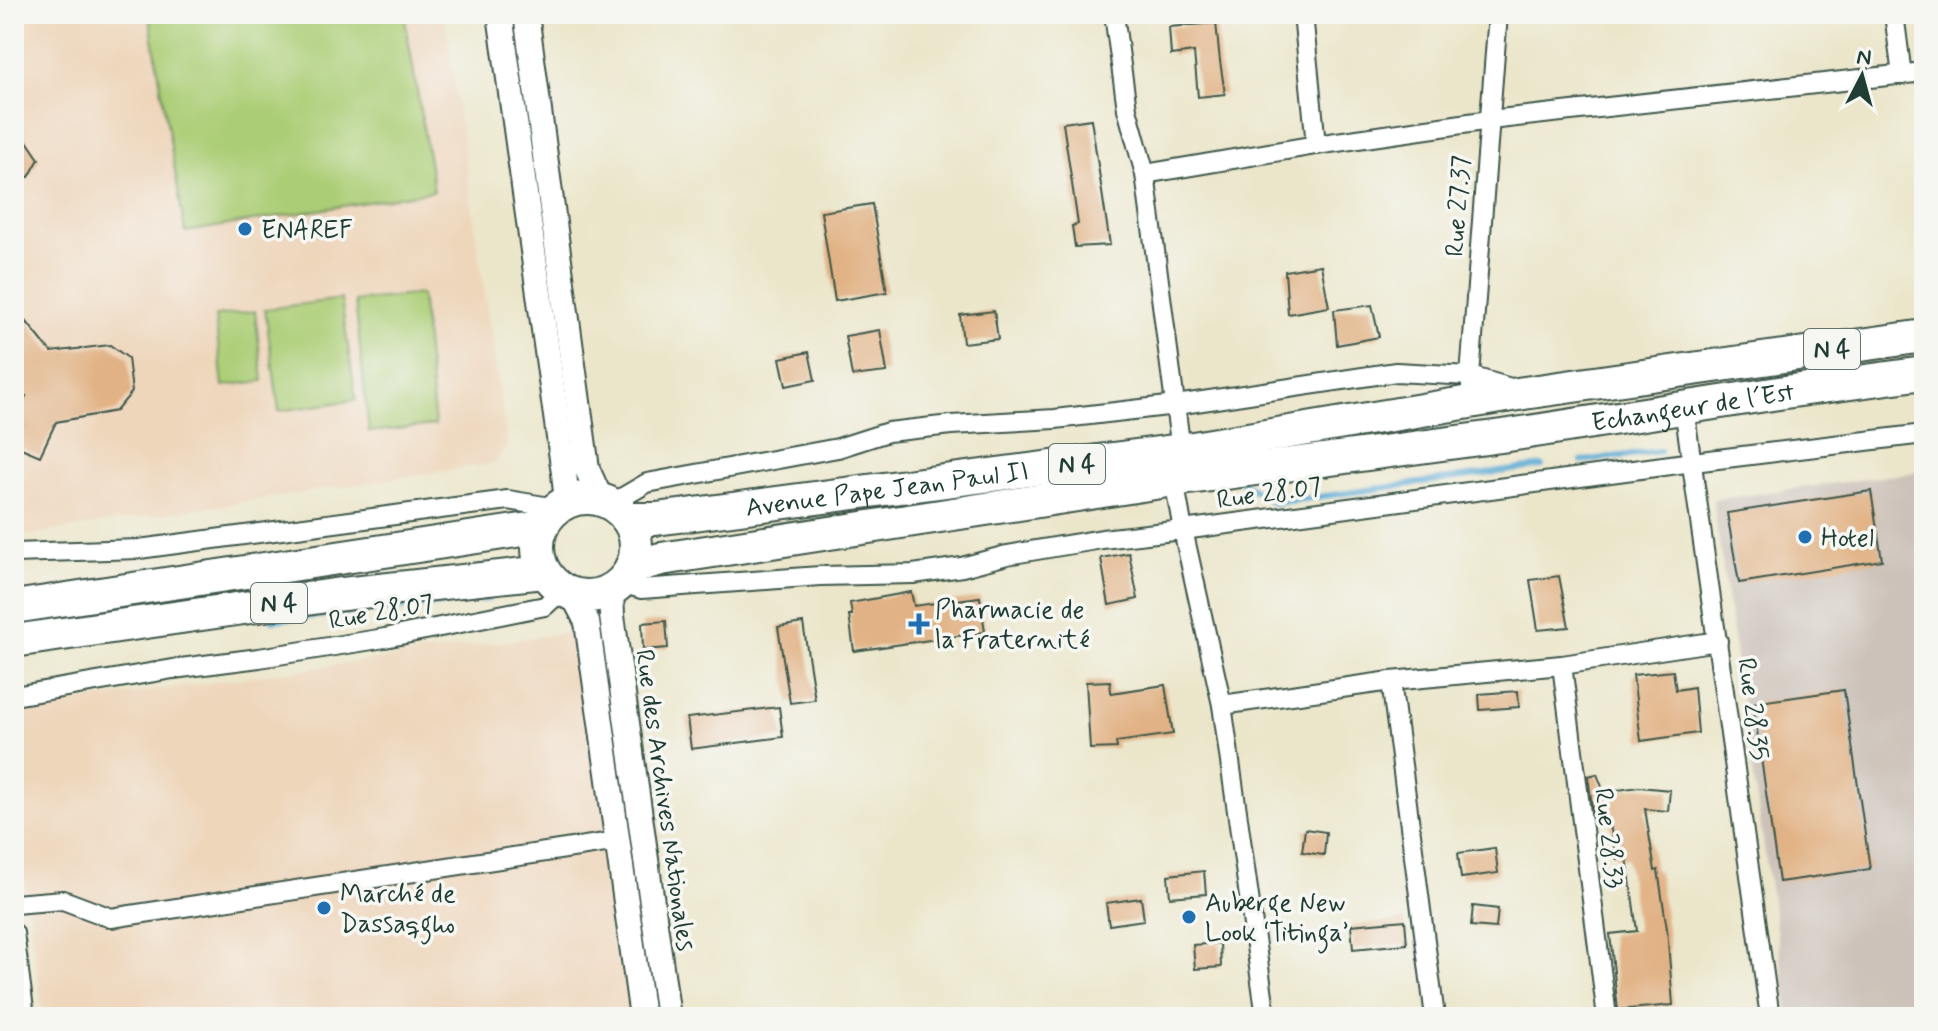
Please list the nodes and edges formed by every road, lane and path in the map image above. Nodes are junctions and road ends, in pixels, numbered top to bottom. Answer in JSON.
{"nodes":[{"id":1,"x":500,"y":14,"type":"edge"},
{"id":2,"x":526,"y":14,"type":"edge"},
{"id":3,"x":1114,"y":14,"type":"edge"},
{"id":4,"x":1303,"y":14,"type":"edge"},
{"id":5,"x":1498,"y":14,"type":"edge"},
{"id":6,"x":1894,"y":14,"type":"edge"},
{"id":7,"x":1924,"y":72,"type":"edge"},
{"id":8,"x":1902,"y":75,"type":"junction"},
{"id":9,"x":1490,"y":120,"type":"junction"},
{"id":10,"x":1316,"y":145,"type":"junction"},
{"id":11,"x":1145,"y":174,"type":"junction"},
{"id":12,"x":1924,"y":322,"type":"edge"},
{"id":13,"x":1924,"y":336,"type":"edge"},
{"id":14,"x":1740,"y":362,"type":"junction"},
{"id":15,"x":1924,"y":373,"type":"edge"},
{"id":16,"x":1924,"y":385,"type":"edge"},
{"id":17,"x":1472,"y":388,"type":"junction"},
{"id":18,"x":1785,"y":392,"type":"junction"},
{"id":19,"x":1524,"y":393,"type":"joint"},
{"id":20,"x":1176,"y":405,"type":"junction"},
{"id":21,"x":1684,"y":408,"type":"junction"},
{"id":22,"x":1924,"y":434,"type":"edge"},
{"id":23,"x":1509,"y":435,"type":"joint"},
{"id":24,"x":1693,"y":462,"type":"junction"},
{"id":25,"x":1178,"y":465,"type":"junction"},
{"id":26,"x":613,"y":508,"type":"junction"},
{"id":27,"x":555,"y":512,"type":"junction"},
{"id":28,"x":1183,"y":530,"type":"junction"},
{"id":29,"x":14,"y":553,"type":"edge"},
{"id":30,"x":621,"y":580,"type":"junction"},
{"id":31,"x":560,"y":586,"type":"junction"},
{"id":32,"x":14,"y":607,"type":"edge"},
{"id":33,"x":14,"y":641,"type":"edge"},
{"id":34,"x":1718,"y":641,"type":"junction"},
{"id":35,"x":1562,"y":665,"type":"junction"},
{"id":36,"x":1391,"y":681,"type":"junction"},
{"id":37,"x":14,"y":696,"type":"edge"},
{"id":38,"x":1222,"y":705,"type":"junction"},
{"id":39,"x":618,"y":841,"type":"junction"},
{"id":40,"x":14,"y":904,"type":"edge"},
{"id":41,"x":14,"y":933,"type":"edge"},
{"id":42,"x":25,"y":1017,"type":"edge"},
{"id":43,"x":642,"y":1017,"type":"edge"},
{"id":44,"x":668,"y":1017,"type":"edge"},
{"id":45,"x":1266,"y":1017,"type":"edge"},
{"id":46,"x":1435,"y":1017,"type":"edge"},
{"id":47,"x":1607,"y":1017,"type":"edge"},
{"id":48,"x":1770,"y":1017,"type":"edge"}],
"edges":[{"from":1,"to":27,"type":"street"},
{"from":2,"to":26,"type":"street"},
{"from":3,"to":11,"type":"street"},
{"from":4,"to":10,"type":"street"},
{"from":5,"to":9,"type":"street","name":"Rue 27.37"},
{"from":6,"to":8,"type":"street"},
{"from":7,"to":8,"type":"street"},
{"from":8,"to":9,"type":"street"},
{"from":9,"to":10,"type":"street"},
{"from":9,"to":17,"type":"street","name":"Rue 27.37"},
{"from":10,"to":11,"type":"street"},
{"from":11,"to":20,"type":"street"},
{"from":12,"to":14,"type":"highway"},
{"from":13,"to":14,"type":"highway","name":"Echangeur de l´Est","number":"N 4"},
{"from":14,"to":19,"type":"highway","name":"Echangeur de l´Est","number":"N 4"},
{"from":15,"to":18,"type":"highway","name":"Echangeur de l´Est","number":"N 4"},
{"from":16,"to":18,"type":"highway"},
{"from":17,"to":19,"type":"highway","name":"Avenue Pape Jean Paul II","number":"N 4"},
{"from":17,"to":20,"type":"street"},
{"from":17,"to":25,"type":"highway","name":"Avenue Pape Jean Paul II","number":"N 4"},
{"from":18,"to":21,"type":"highway","name":"Echangeur de l´Est","number":"N 4"},
{"from":20,"to":25,"type":"street"},
{"from":20,"to":26,"type":"street"},
{"from":21,"to":23,"type":"highway","name":"Echangeur de l´Est","number":"N 4"},
{"from":21,"to":24,"type":"street","name":"Rue 28.35"},
{"from":22,"to":24,"type":"street","name":"Rue 28.07"},
{"from":23,"to":25,"type":"highway","name":"Avenue Pape Jean Paul II","number":"N 4"},
{"from":24,"to":28,"type":"street","name":"Rue 28.07"},
{"from":24,"to":34,"type":"street","name":"Rue 28.35"},
{"from":25,"to":26,"type":"highway","name":"Avenue Pape Jean Paul II","number":"N 4"},
{"from":25,"to":28,"type":"street"},
{"from":25,"to":30,"type":"highway","name":"Avenue Pape Jean Paul II","number":"N 4"},
{"from":26,"to":27,"type":"highway","name":"Avenue Pape Jean Paul II","number":"N 4"},
{"from":26,"to":30,"type":"highway"},
{"from":27,"to":29,"type":"street"},
{"from":27,"to":31,"type":"highway"},
{"from":27,"to":32,"type":"highway","name":"Avenue Pape Jean Paul II","number":"N 4"},
{"from":28,"to":30,"type":"street","name":"Rue 28.07"},
{"from":28,"to":38,"type":"street"},
{"from":30,"to":31,"type":"highway","name":"Avenue Pape Jean Paul II","number":"N 4"},
{"from":30,"to":44,"type":"street","name":"Rue des Archives Nationales"},
{"from":31,"to":33,"type":"highway","name":"Avenue Pape Jean Paul II","number":"N 4"},
{"from":31,"to":37,"type":"street","name":"Rue 28.07"},
{"from":31,"to":39,"type":"street","name":"Rue des Archives Nationales"},
{"from":34,"to":35,"type":"street"},
{"from":34,"to":48,"type":"street","name":"Rue 28.35"},
{"from":35,"to":36,"type":"street"},
{"from":35,"to":47,"type":"street","name":"Rue 28.33"},
{"from":36,"to":38,"type":"street"},
{"from":36,"to":46,"type":"street"},
{"from":38,"to":45,"type":"street"},
{"from":39,"to":40,"type":"street"},
{"from":39,"to":43,"type":"street","name":"Rue des Archives Nationales"},
{"from":41,"to":42,"type":"street"}]}
